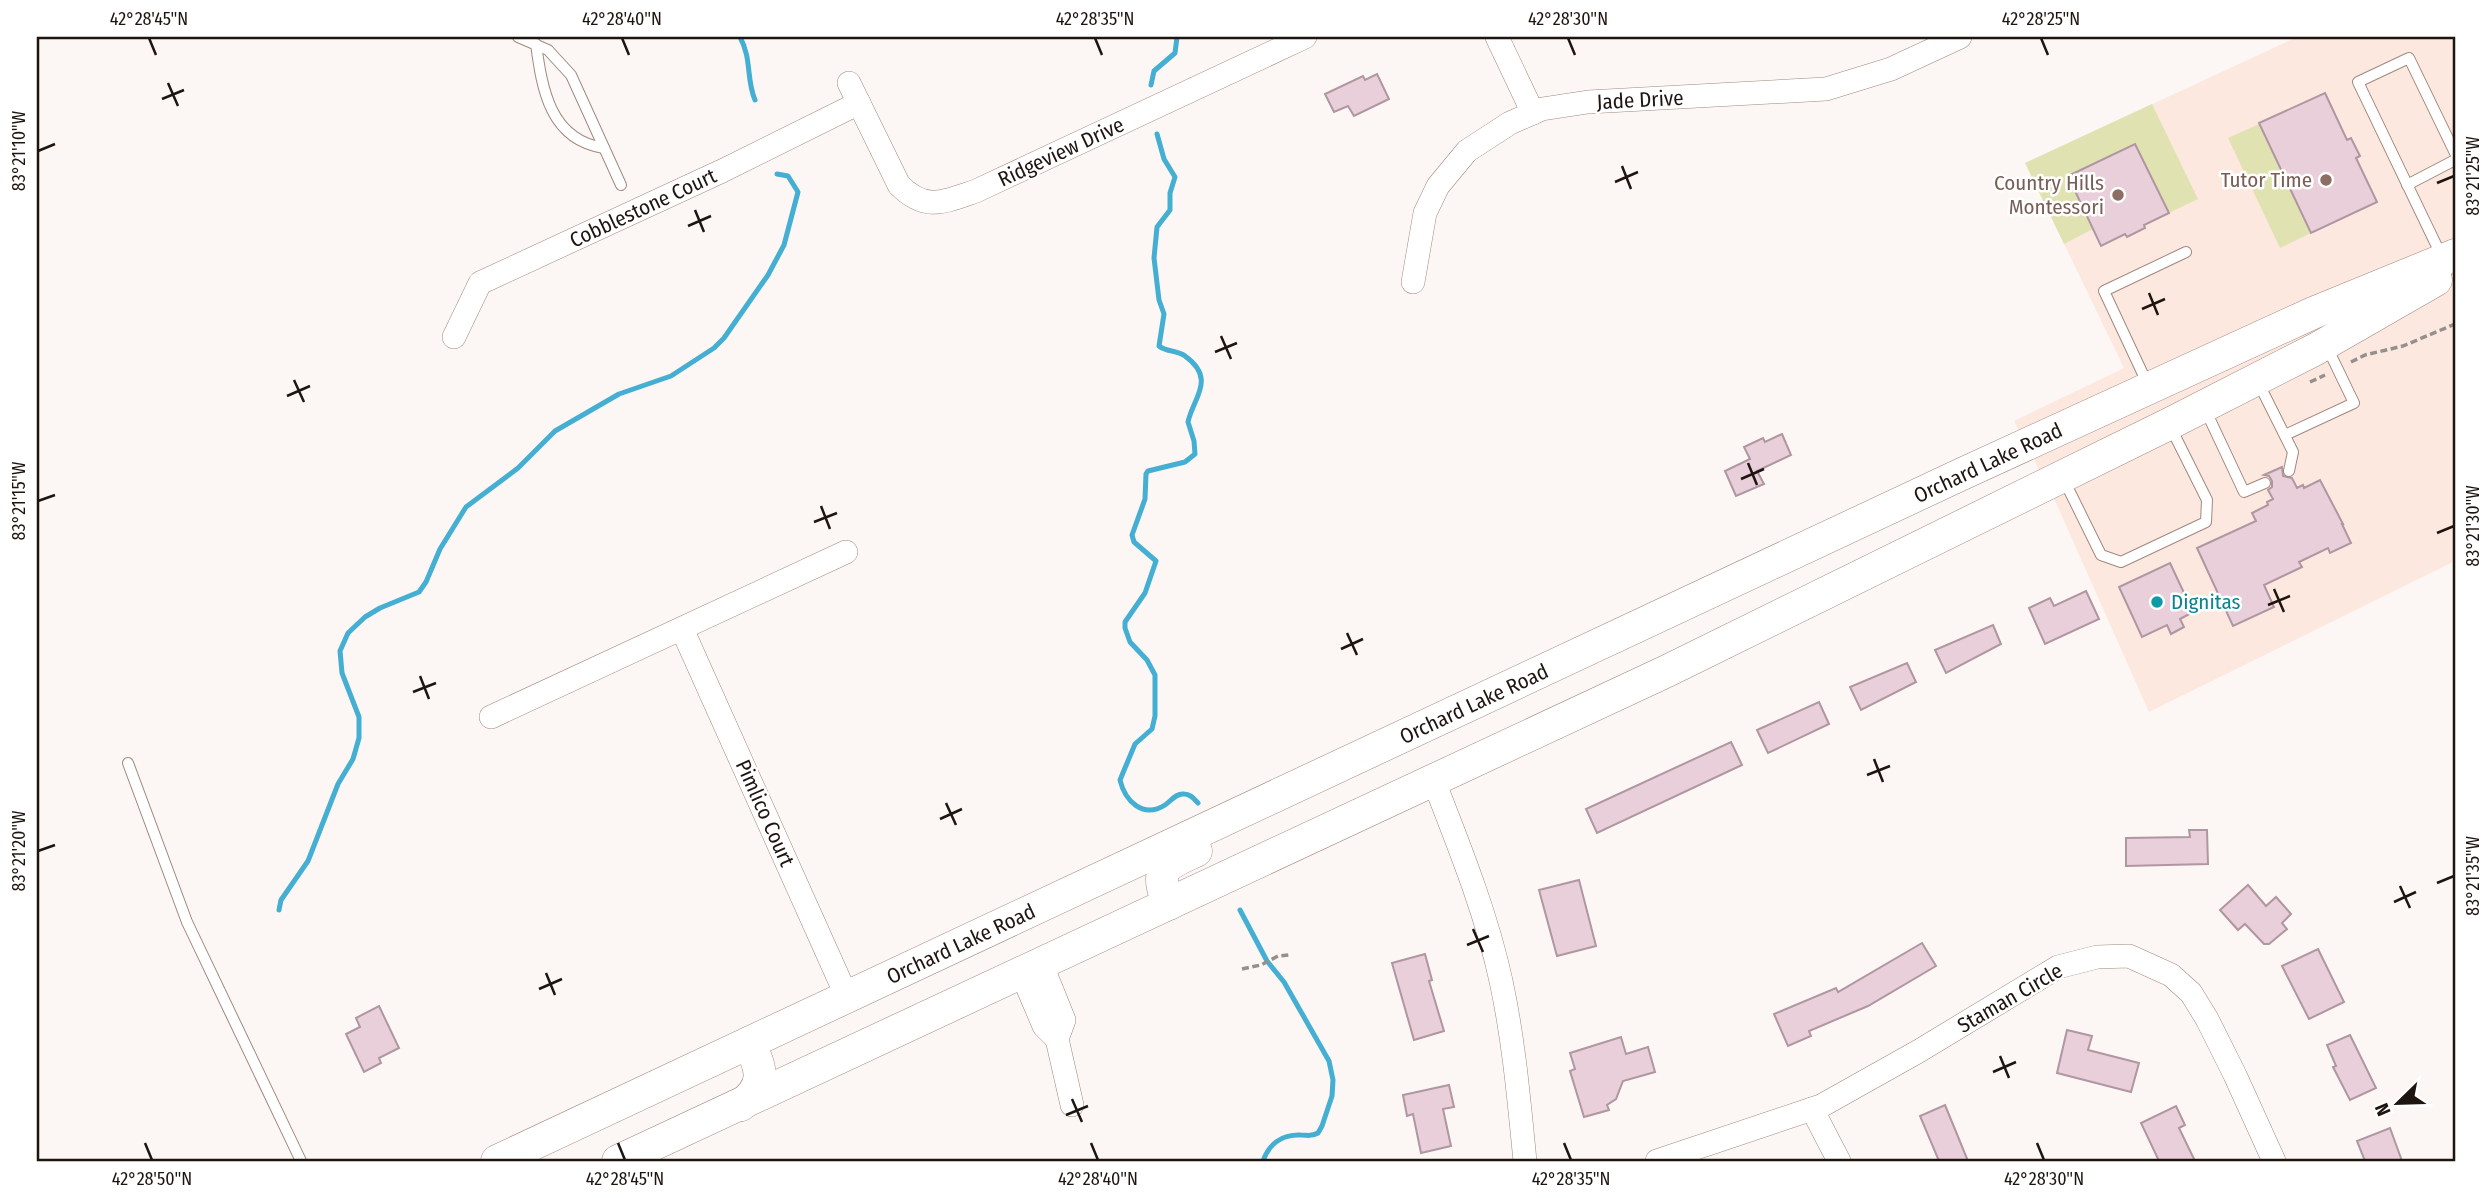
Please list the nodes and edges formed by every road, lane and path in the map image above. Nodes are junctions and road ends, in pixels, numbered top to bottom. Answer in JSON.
{"nodes":[{"id":1,"x":518,"y":37,"type":"edge"},
{"id":2,"x":1305,"y":37,"type":"edge"},
{"id":3,"x":1497,"y":37,"type":"edge"},
{"id":4,"x":1960,"y":37,"type":"edge"},
{"id":5,"x":536,"y":44,"type":"junction"},
{"id":6,"x":854,"y":93,"type":"joint"},
{"id":7,"x":1533,"y":113,"type":"junction"},
{"id":8,"x":604,"y":148,"type":"junction"},
{"id":9,"x":2455,"y":153,"type":"edge"},
{"id":10,"x":2455,"y":160,"type":"edge"},
{"id":11,"x":2407,"y":184,"type":"junction"},
{"id":12,"x":621,"y":185,"type":"dead end"},
{"id":13,"x":2186,"y":252,"type":"dead end"},
{"id":14,"x":2451,"y":261,"type":"edge"},
{"id":15,"x":1413,"y":282,"type":"dead end"},
{"id":16,"x":454,"y":337,"type":"dead end"},
{"id":17,"x":2325,"y":344,"type":"junction"},
{"id":18,"x":2256,"y":379,"type":"junction"},
{"id":19,"x":2157,"y":384,"type":"junction"},
{"id":20,"x":2184,"y":416,"type":"junction"},
{"id":21,"x":2286,"y":435,"type":"junction"},
{"id":22,"x":2289,"y":471,"type":"dead end"},
{"id":23,"x":1962,"y":474,"type":"junction"},
{"id":24,"x":2062,"y":477,"type":"junction"},
{"id":25,"x":2265,"y":483,"type":"dead end"},
{"id":26,"x":1964,"y":526,"type":"junction"},
{"id":27,"x":846,"y":552,"type":"dead end"},
{"id":28,"x":1666,"y":614,"type":"junction"},
{"id":29,"x":682,"y":629,"type":"junction"},
{"id":30,"x":1667,"y":671,"type":"junction"},
{"id":31,"x":491,"y":717,"type":"dead end"},
{"id":32,"x":128,"y":764,"type":"dead end"},
{"id":33,"x":1433,"y":779,"type":"junction"},
{"id":34,"x":1312,"y":780,"type":"junction"},
{"id":35,"x":1169,"y":904,"type":"junction"},
{"id":36,"x":1289,"y":955,"type":"dead end"},
{"id":37,"x":1031,"y":967,"type":"junction"},
{"id":38,"x":1241,"y":969,"type":"dead end"},
{"id":39,"x":847,"y":997,"type":"junction"},
{"id":40,"x":749,"y":1043,"type":"junction"},
{"id":41,"x":741,"y":1105,"type":"junction"},
{"id":42,"x":1073,"y":1105,"type":"dead end"},
{"id":43,"x":1812,"y":1109,"type":"junction"},
{"id":44,"x":505,"y":1159,"type":"edge"},
{"id":45,"x":301,"y":1161,"type":"edge"},
{"id":46,"x":618,"y":1161,"type":"edge"},
{"id":47,"x":1525,"y":1161,"type":"edge"},
{"id":48,"x":1657,"y":1161,"type":"edge"},
{"id":49,"x":1839,"y":1161,"type":"edge"},
{"id":50,"x":2274,"y":1161,"type":"edge"}],
"edges":[{"from":1,"to":5,"type":"lane"},
{"from":2,"to":6,"type":"street","name":"Ridgeview Drive"},
{"from":3,"to":7,"type":"street"},
{"from":4,"to":7,"type":"street","name":"Jade Drive"},
{"from":5,"to":8,"type":"lane"},
{"from":5,"to":8,"type":"lane"},
{"from":6,"to":16,"type":"street","name":"Cobblestone Court"},
{"from":7,"to":15,"type":"street","name":"Jade Drive"},
{"from":8,"to":12,"type":"lane"},
{"from":9,"to":11,"type":"lane"},
{"from":10,"to":11,"type":"lane"},
{"from":11,"to":14,"type":"lane"},
{"from":13,"to":19,"type":"lane"},
{"from":14,"to":17,"type":"main road","name":"Orchard Lake Road"},
{"from":14,"to":19,"type":"main road","name":"Orchard Lake Road"},
{"from":17,"to":18,"type":"main road","name":"Orchard Lake Road"},
{"from":17,"to":21,"type":"lane"},
{"from":18,"to":20,"type":"main road","name":"Orchard Lake Road"},
{"from":18,"to":21,"type":"lane"},
{"from":19,"to":20,"type":"main road"},
{"from":19,"to":23,"type":"main road","name":"Orchard Lake Road"},
{"from":20,"to":24,"type":"main road","name":"Orchard Lake Road"},
{"from":20,"to":24,"type":"lane"},
{"from":20,"to":25,"type":"lane"},
{"from":21,"to":22,"type":"lane"},
{"from":23,"to":26,"type":"main road"},
{"from":23,"to":28,"type":"main road","name":"Orchard Lake Road"},
{"from":24,"to":26,"type":"main road","name":"Orchard Lake Road"},
{"from":26,"to":30,"type":"main road","name":"Orchard Lake Road"},
{"from":27,"to":29,"type":"street"},
{"from":28,"to":30,"type":"main road"},
{"from":28,"to":34,"type":"main road","name":"Orchard Lake Road"},
{"from":29,"to":31,"type":"street"},
{"from":29,"to":39,"type":"street","name":"Pimlico Court"},
{"from":30,"to":33,"type":"main road","name":"Orchard Lake Road"},
{"from":32,"to":45,"type":"lane"},
{"from":33,"to":35,"type":"main road","name":"Orchard Lake Road"},
{"from":33,"to":47,"type":"street"},
{"from":34,"to":35,"type":"main road"},
{"from":34,"to":39,"type":"main road","name":"Orchard Lake Road"},
{"from":35,"to":37,"type":"main road","name":"Orchard Lake Road"},
{"from":36,"to":38,"type":"path"},
{"from":37,"to":41,"type":"main road","name":"Orchard Lake Road"},
{"from":37,"to":42,"type":"street"},
{"from":39,"to":40,"type":"main road","name":"Orchard Lake Road"},
{"from":40,"to":41,"type":"main road"},
{"from":40,"to":44,"type":"main road","name":"Orchard Lake Road"},
{"from":41,"to":46,"type":"main road","name":"Orchard Lake Road"},
{"from":43,"to":48,"type":"street","name":"Staman Circle"},
{"from":43,"to":49,"type":"street"},
{"from":43,"to":50,"type":"street","name":"Staman Circle"}]}
